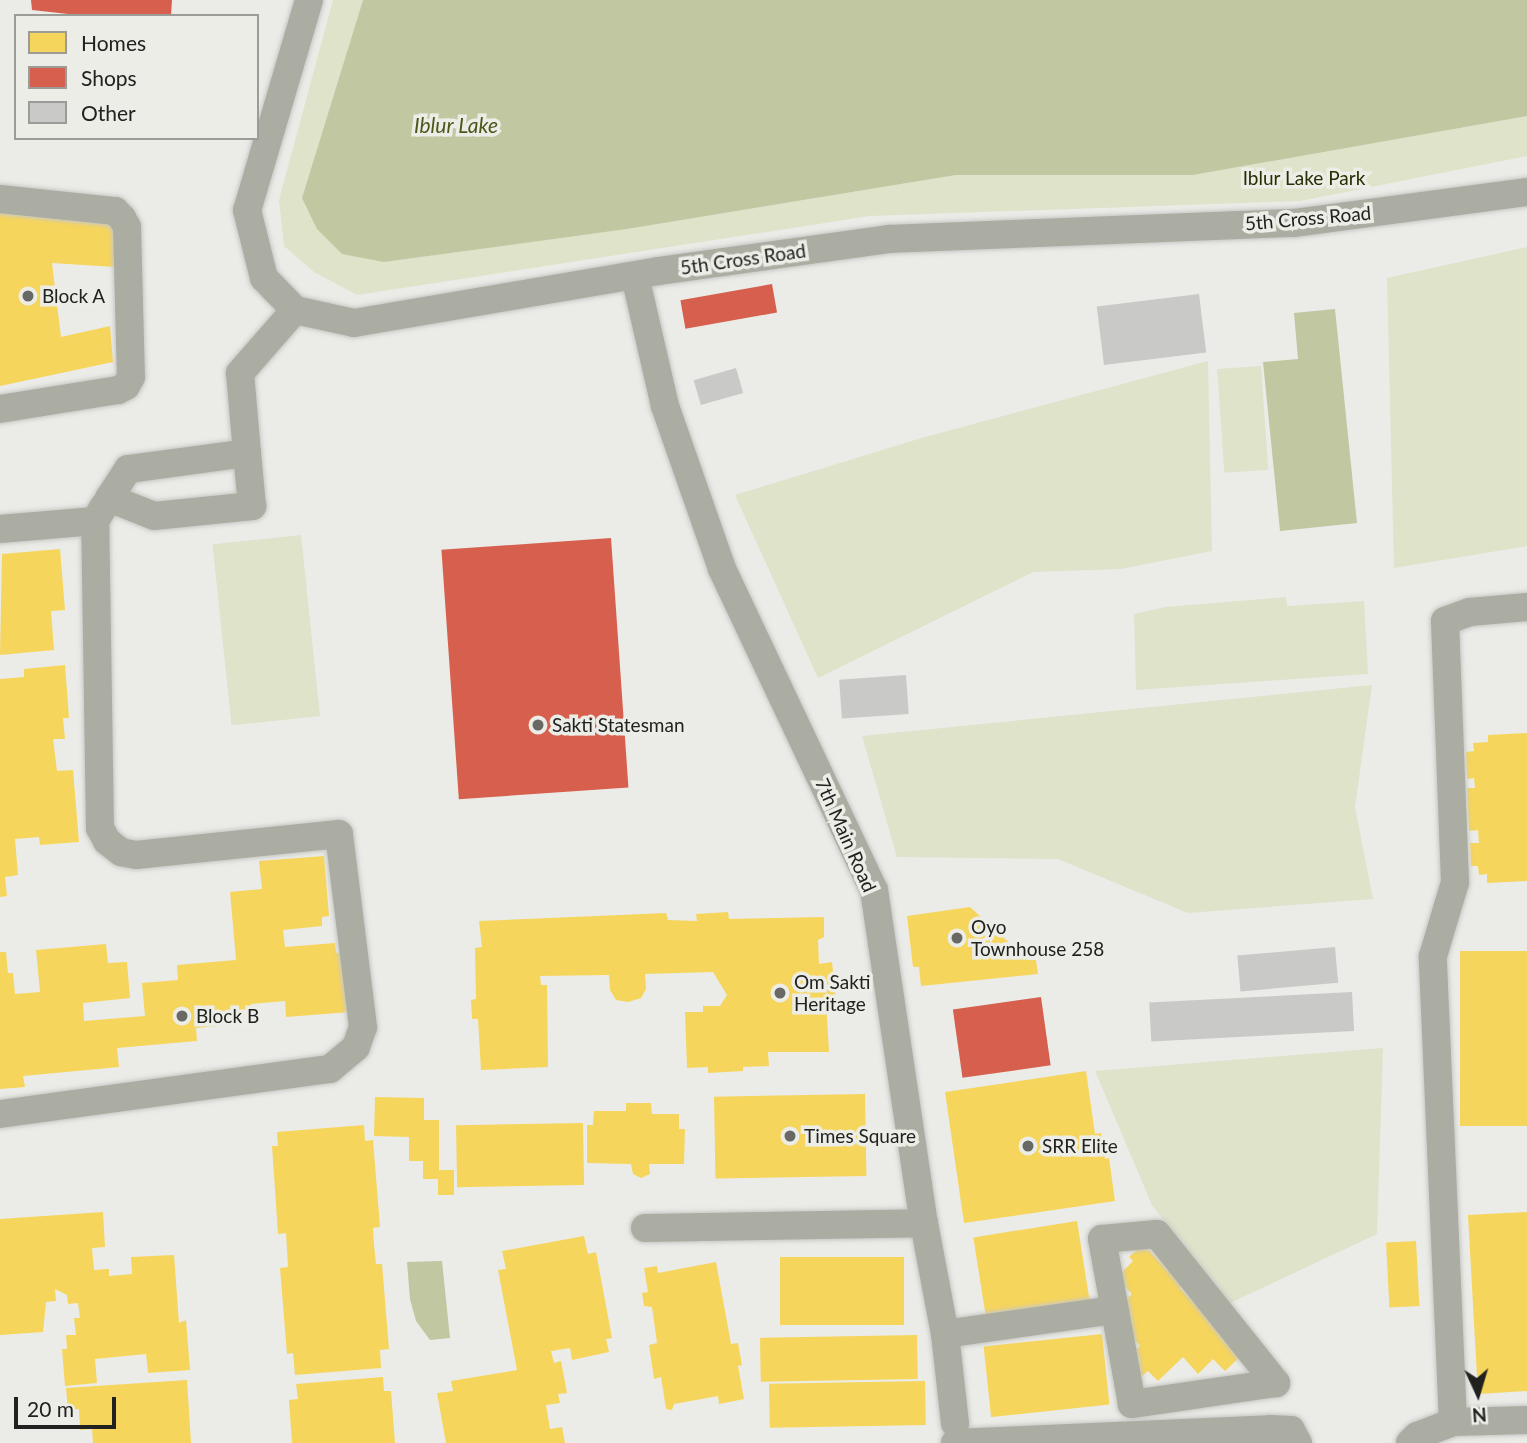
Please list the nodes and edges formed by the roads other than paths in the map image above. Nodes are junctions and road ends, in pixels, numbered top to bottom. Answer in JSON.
{"nodes":[{"id":1,"x":309,"y":0,"type":"edge"},
{"id":2,"x":1527,"y":192,"type":"edge"},
{"id":3,"x":0,"y":199,"type":"edge"},
{"id":4,"x":635,"y":276,"type":"junction"},
{"id":5,"x":295,"y":310,"type":"junction"},
{"id":6,"x":0,"y":409,"type":"edge"},
{"id":7,"x":247,"y":453,"type":"junction"},
{"id":8,"x":102,"y":509,"type":"junction"},
{"id":9,"x":0,"y":529,"type":"edge"},
{"id":10,"x":1527,"y":607,"type":"edge"},
{"id":11,"x":0,"y":1114,"type":"edge"},
{"id":12,"x":924,"y":1223,"type":"junction"},
{"id":13,"x":645,"y":1228,"type":"dead end"},
{"id":14,"x":1113,"y":1310,"type":"junction"},
{"id":15,"x":945,"y":1334,"type":"junction"},
{"id":16,"x":1527,"y":1420,"type":"edge"},
{"id":17,"x":1453,"y":1422,"type":"junction"},
{"id":18,"x":955,"y":1433,"type":"edge"},
{"id":19,"x":1298,"y":1443,"type":"edge"},
{"id":20,"x":1410,"y":1443,"type":"edge"}],
"edges":[{"from":1,"to":5,"type":"street"},
{"from":2,"to":4,"type":"street","name":"5th Cross Road"},
{"from":3,"to":6,"type":"street"},
{"from":4,"to":5,"type":"street","name":"5th Cross Road"},
{"from":4,"to":12,"type":"street","name":"7th Main Road"},
{"from":5,"to":7,"type":"street"},
{"from":7,"to":8,"type":"street"},
{"from":7,"to":8,"type":"street"},
{"from":8,"to":9,"type":"street"},
{"from":8,"to":11,"type":"street"},
{"from":10,"to":17,"type":"street"},
{"from":12,"to":13,"type":"street"},
{"from":12,"to":15,"type":"street","name":"7th Main Road"},
{"from":14,"to":14,"type":"street"},
{"from":14,"to":15,"type":"street"},
{"from":15,"to":18,"type":"street","name":"7th Main Road"},
{"from":16,"to":17,"type":"street"},
{"from":17,"to":20,"type":"street"},
{"from":18,"to":19,"type":"street"}]}
